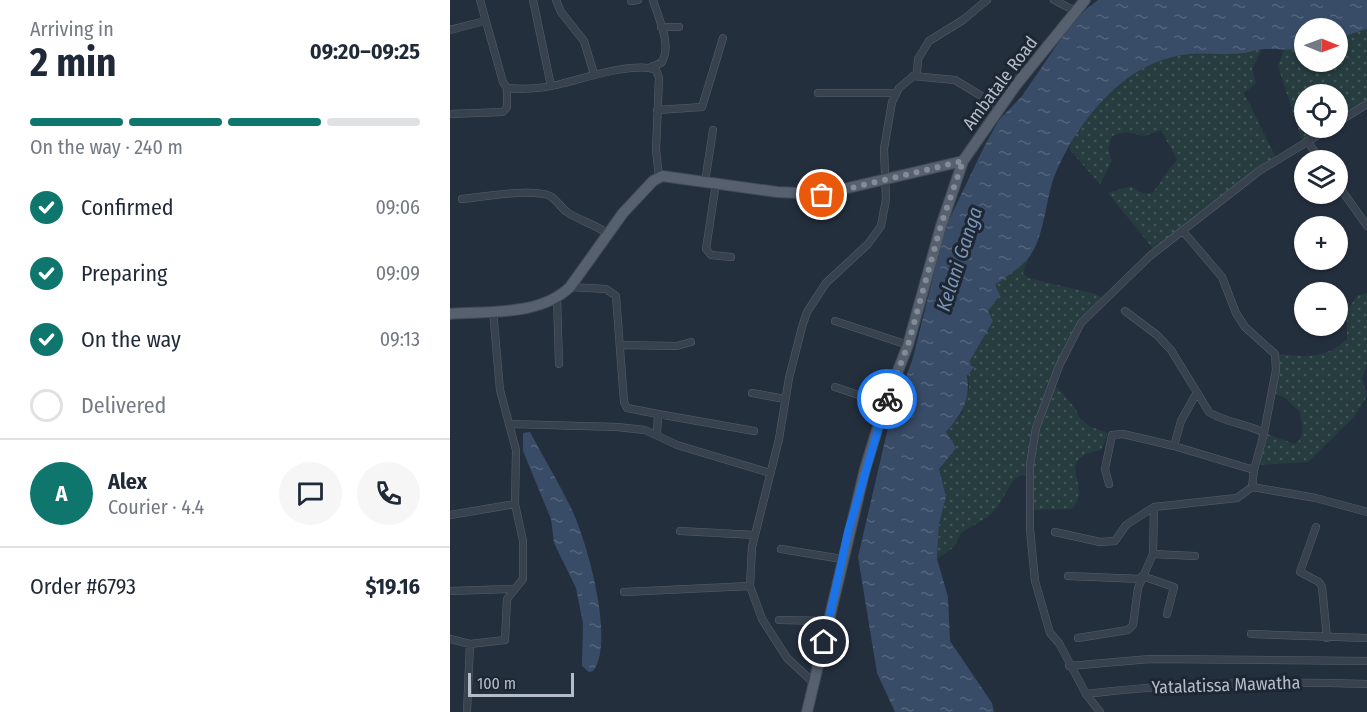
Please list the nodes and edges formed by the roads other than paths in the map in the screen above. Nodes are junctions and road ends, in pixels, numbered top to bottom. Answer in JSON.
{"nodes":[{"id":1,"x":480,"y":0,"type":"edge"},
{"id":2,"x":533,"y":0,"type":"edge"},
{"id":3,"x":556,"y":0,"type":"edge"},
{"id":4,"x":653,"y":0,"type":"edge"},
{"id":5,"x":987,"y":0,"type":"edge"},
{"id":6,"x":1054,"y":0,"type":"edge"},
{"id":7,"x":1085,"y":0,"type":"edge"},
{"id":8,"x":1077,"y":12,"type":"junction"},
{"id":9,"x":485,"y":21,"type":"junction"},
{"id":10,"x":661,"y":27,"type":"junction"},
{"id":11,"x":679,"y":27,"type":"dead end"},
{"id":12,"x":450,"y":30,"type":"edge"},
{"id":13,"x":723,"y":38,"type":"dead end"},
{"id":14,"x":648,"y":67,"type":"junction"},
{"id":15,"x":594,"y":74,"type":"junction"},
{"id":16,"x":914,"y":76,"type":"junction"},
{"id":17,"x":551,"y":86,"type":"junction"},
{"id":18,"x":507,"y":88,"type":"junction"},
{"id":19,"x":818,"y":93,"type":"dead end"},
{"id":20,"x":895,"y":93,"type":"junction"},
{"id":21,"x":1367,"y":104,"type":"edge"},
{"id":22,"x":1001,"y":108,"type":"junction"},
{"id":23,"x":657,"y":110,"type":"junction"},
{"id":24,"x":450,"y":114,"type":"edge"},
{"id":25,"x":1348,"y":116,"type":"edge"},
{"id":26,"x":713,"y":130,"type":"dead end"},
{"id":27,"x":1312,"y":138,"type":"edge"},
{"id":28,"x":1307,"y":141,"type":"junction"},
{"id":29,"x":1314,"y":150,"type":"edge"},
{"id":30,"x":963,"y":161,"type":"junction"},
{"id":31,"x":659,"y":177,"type":"junction"},
{"id":32,"x":884,"y":179,"type":"junction"},
{"id":33,"x":710,"y":182,"type":"junction"},
{"id":34,"x":462,"y":199,"type":"dead end"},
{"id":35,"x":1348,"y":199,"type":"edge"},
{"id":36,"x":1367,"y":226,"type":"edge"},
{"id":37,"x":1182,"y":230,"type":"junction"},
{"id":38,"x":608,"y":234,"type":"junction"},
{"id":39,"x":731,"y":257,"type":"dead end"},
{"id":40,"x":570,"y":286,"type":"junction"},
{"id":41,"x":557,"y":297,"type":"junction"},
{"id":42,"x":494,"y":311,"type":"junction"},
{"id":43,"x":1125,"y":311,"type":"dead end"},
{"id":44,"x":450,"y":314,"type":"edge"},
{"id":45,"x":835,"y":321,"type":"dead end"},
{"id":46,"x":691,"y":342,"type":"dead end"},
{"id":47,"x":620,"y":345,"type":"junction"},
{"id":48,"x":908,"y":345,"type":"junction"},
{"id":49,"x":559,"y":364,"type":"dead end"},
{"id":50,"x":835,"y":387,"type":"dead end"},
{"id":51,"x":752,"y":393,"type":"dead end"},
{"id":52,"x":1196,"y":394,"type":"junction"},
{"id":53,"x":785,"y":399,"type":"junction"},
{"id":54,"x":885,"y":404,"type":"junction"},
{"id":55,"x":658,"y":414,"type":"junction"},
{"id":56,"x":511,"y":424,"type":"junction"},
{"id":57,"x":754,"y":431,"type":"dead end"},
{"id":58,"x":1264,"y":433,"type":"junction"},
{"id":59,"x":657,"y":434,"type":"junction"},
{"id":60,"x":1174,"y":446,"type":"junction"},
{"id":61,"x":1254,"y":470,"type":"junction"},
{"id":62,"x":770,"y":472,"type":"junction"},
{"id":63,"x":1109,"y":484,"type":"dead end"},
{"id":64,"x":1252,"y":487,"type":"junction"},
{"id":65,"x":515,"y":504,"type":"junction"},
{"id":66,"x":1154,"y":507,"type":"junction"},
{"id":67,"x":1367,"y":512,"type":"edge"},
{"id":68,"x":450,"y":515,"type":"edge"},
{"id":69,"x":1316,"y":527,"type":"dead end"},
{"id":70,"x":680,"y":531,"type":"dead end"},
{"id":71,"x":1054,"y":532,"type":"dead end"},
{"id":72,"x":755,"y":535,"type":"junction"},
{"id":73,"x":781,"y":549,"type":"dead end"},
{"id":74,"x":1153,"y":554,"type":"junction"},
{"id":75,"x":1195,"y":556,"type":"dead end"},
{"id":76,"x":842,"y":559,"type":"junction"},
{"id":77,"x":1068,"y":576,"type":"dead end"},
{"id":78,"x":1142,"y":577,"type":"junction"},
{"id":79,"x":750,"y":586,"type":"junction"},
{"id":80,"x":513,"y":590,"type":"junction"},
{"id":81,"x":450,"y":591,"type":"edge"},
{"id":82,"x":624,"y":592,"type":"dead end"},
{"id":83,"x":1167,"y":614,"type":"dead end"},
{"id":84,"x":779,"y":620,"type":"dead end"},
{"id":85,"x":829,"y":621,"type":"junction"},
{"id":86,"x":1251,"y":634,"type":"dead end"},
{"id":87,"x":1078,"y":638,"type":"dead end"},
{"id":88,"x":1327,"y":638,"type":"junction"},
{"id":89,"x":1367,"y":638,"type":"edge"},
{"id":90,"x":450,"y":639,"type":"edge"},
{"id":91,"x":470,"y":644,"type":"junction"},
{"id":92,"x":1367,"y":661,"type":"edge"},
{"id":93,"x":1069,"y":666,"type":"junction"},
{"id":94,"x":815,"y":684,"type":"junction"},
{"id":95,"x":1367,"y":684,"type":"edge"},
{"id":96,"x":1086,"y":694,"type":"junction"},
{"id":97,"x":467,"y":712,"type":"edge"},
{"id":98,"x":807,"y":712,"type":"edge"},
{"id":99,"x":1100,"y":712,"type":"edge"}],
"edges":[{"from":1,"to":9,"type":"street"},
{"from":2,"to":17,"type":"street"},
{"from":3,"to":15,"type":"street"},
{"from":4,"to":10,"type":"street"},
{"from":5,"to":16,"type":"street"},
{"from":6,"to":8,"type":"street"},
{"from":7,"to":8,"type":"main road","name":"Ambatale Road"},
{"from":8,"to":22,"type":"main road","name":"Ambatale Road"},
{"from":9,"to":12,"type":"street"},
{"from":9,"to":18,"type":"street"},
{"from":10,"to":11,"type":"street"},
{"from":10,"to":14,"type":"street"},
{"from":13,"to":23,"type":"street"},
{"from":14,"to":15,"type":"street"},
{"from":14,"to":23,"type":"street"},
{"from":15,"to":17,"type":"street"},
{"from":16,"to":20,"type":"street"},
{"from":16,"to":22,"type":"street"},
{"from":17,"to":18,"type":"street"},
{"from":18,"to":24,"type":"street"},
{"from":19,"to":20,"type":"street"},
{"from":20,"to":32,"type":"street"},
{"from":21,"to":25,"type":"street"},
{"from":22,"to":30,"type":"main road","name":"Ambatale Road"},
{"from":23,"to":31,"type":"street"},
{"from":26,"to":33,"type":"street"},
{"from":27,"to":28,"type":"street"},
{"from":28,"to":29,"type":"street"},
{"from":28,"to":37,"type":"street"},
{"from":30,"to":32,"type":"main road"},
{"from":30,"to":48,"type":"main road","name":"Ambatale Road"},
{"from":31,"to":33,"type":"main road"},
{"from":31,"to":38,"type":"main road"},
{"from":32,"to":33,"type":"main road"},
{"from":32,"to":53,"type":"street"},
{"from":33,"to":39,"type":"street"},
{"from":34,"to":38,"type":"street"},
{"from":35,"to":36,"type":"street"},
{"from":37,"to":58,"type":"street"},
{"from":37,"to":93,"type":"street"},
{"from":38,"to":40,"type":"main road"},
{"from":40,"to":41,"type":"main road"},
{"from":40,"to":47,"type":"street"},
{"from":41,"to":42,"type":"main road"},
{"from":41,"to":49,"type":"street"},
{"from":42,"to":44,"type":"main road"},
{"from":42,"to":56,"type":"street"},
{"from":43,"to":52,"type":"street"},
{"from":45,"to":48,"type":"street"},
{"from":46,"to":47,"type":"street"},
{"from":47,"to":55,"type":"street"},
{"from":48,"to":54,"type":"main road","name":"Ambatale Road"},
{"from":50,"to":54,"type":"street"},
{"from":51,"to":53,"type":"street"},
{"from":52,"to":58,"type":"street"},
{"from":52,"to":60,"type":"street"},
{"from":53,"to":62,"type":"street"},
{"from":54,"to":76,"type":"main road","name":"Ambatale Road"},
{"from":55,"to":57,"type":"street"},
{"from":55,"to":59,"type":"street"},
{"from":56,"to":59,"type":"street"},
{"from":56,"to":65,"type":"street"},
{"from":58,"to":61,"type":"street"},
{"from":59,"to":62,"type":"street"},
{"from":60,"to":61,"type":"street"},
{"from":60,"to":63,"type":"street"},
{"from":61,"to":64,"type":"street"},
{"from":62,"to":72,"type":"street"},
{"from":64,"to":66,"type":"street"},
{"from":64,"to":67,"type":"street"},
{"from":65,"to":68,"type":"street"},
{"from":65,"to":80,"type":"street"},
{"from":66,"to":71,"type":"street"},
{"from":66,"to":74,"type":"street"},
{"from":69,"to":88,"type":"street"},
{"from":70,"to":72,"type":"street"},
{"from":72,"to":79,"type":"street"},
{"from":73,"to":76,"type":"street"},
{"from":74,"to":75,"type":"street"},
{"from":74,"to":78,"type":"street"},
{"from":76,"to":85,"type":"main road","name":"Ambatale Road"},
{"from":77,"to":78,"type":"street"},
{"from":78,"to":83,"type":"street"},
{"from":78,"to":87,"type":"street"},
{"from":79,"to":82,"type":"street"},
{"from":79,"to":94,"type":"street"},
{"from":80,"to":81,"type":"street"},
{"from":80,"to":91,"type":"street"},
{"from":84,"to":85,"type":"street"},
{"from":85,"to":94,"type":"main road","name":"Ambatale Road"},
{"from":86,"to":88,"type":"street"},
{"from":88,"to":89,"type":"street"},
{"from":90,"to":91,"type":"street"},
{"from":91,"to":97,"type":"street"},
{"from":92,"to":93,"type":"street"},
{"from":93,"to":96,"type":"street"},
{"from":94,"to":98,"type":"main road","name":"Ambatale Road"},
{"from":95,"to":96,"type":"street","name":"Yatalatissa Mawatha"},
{"from":96,"to":99,"type":"street"}]}
